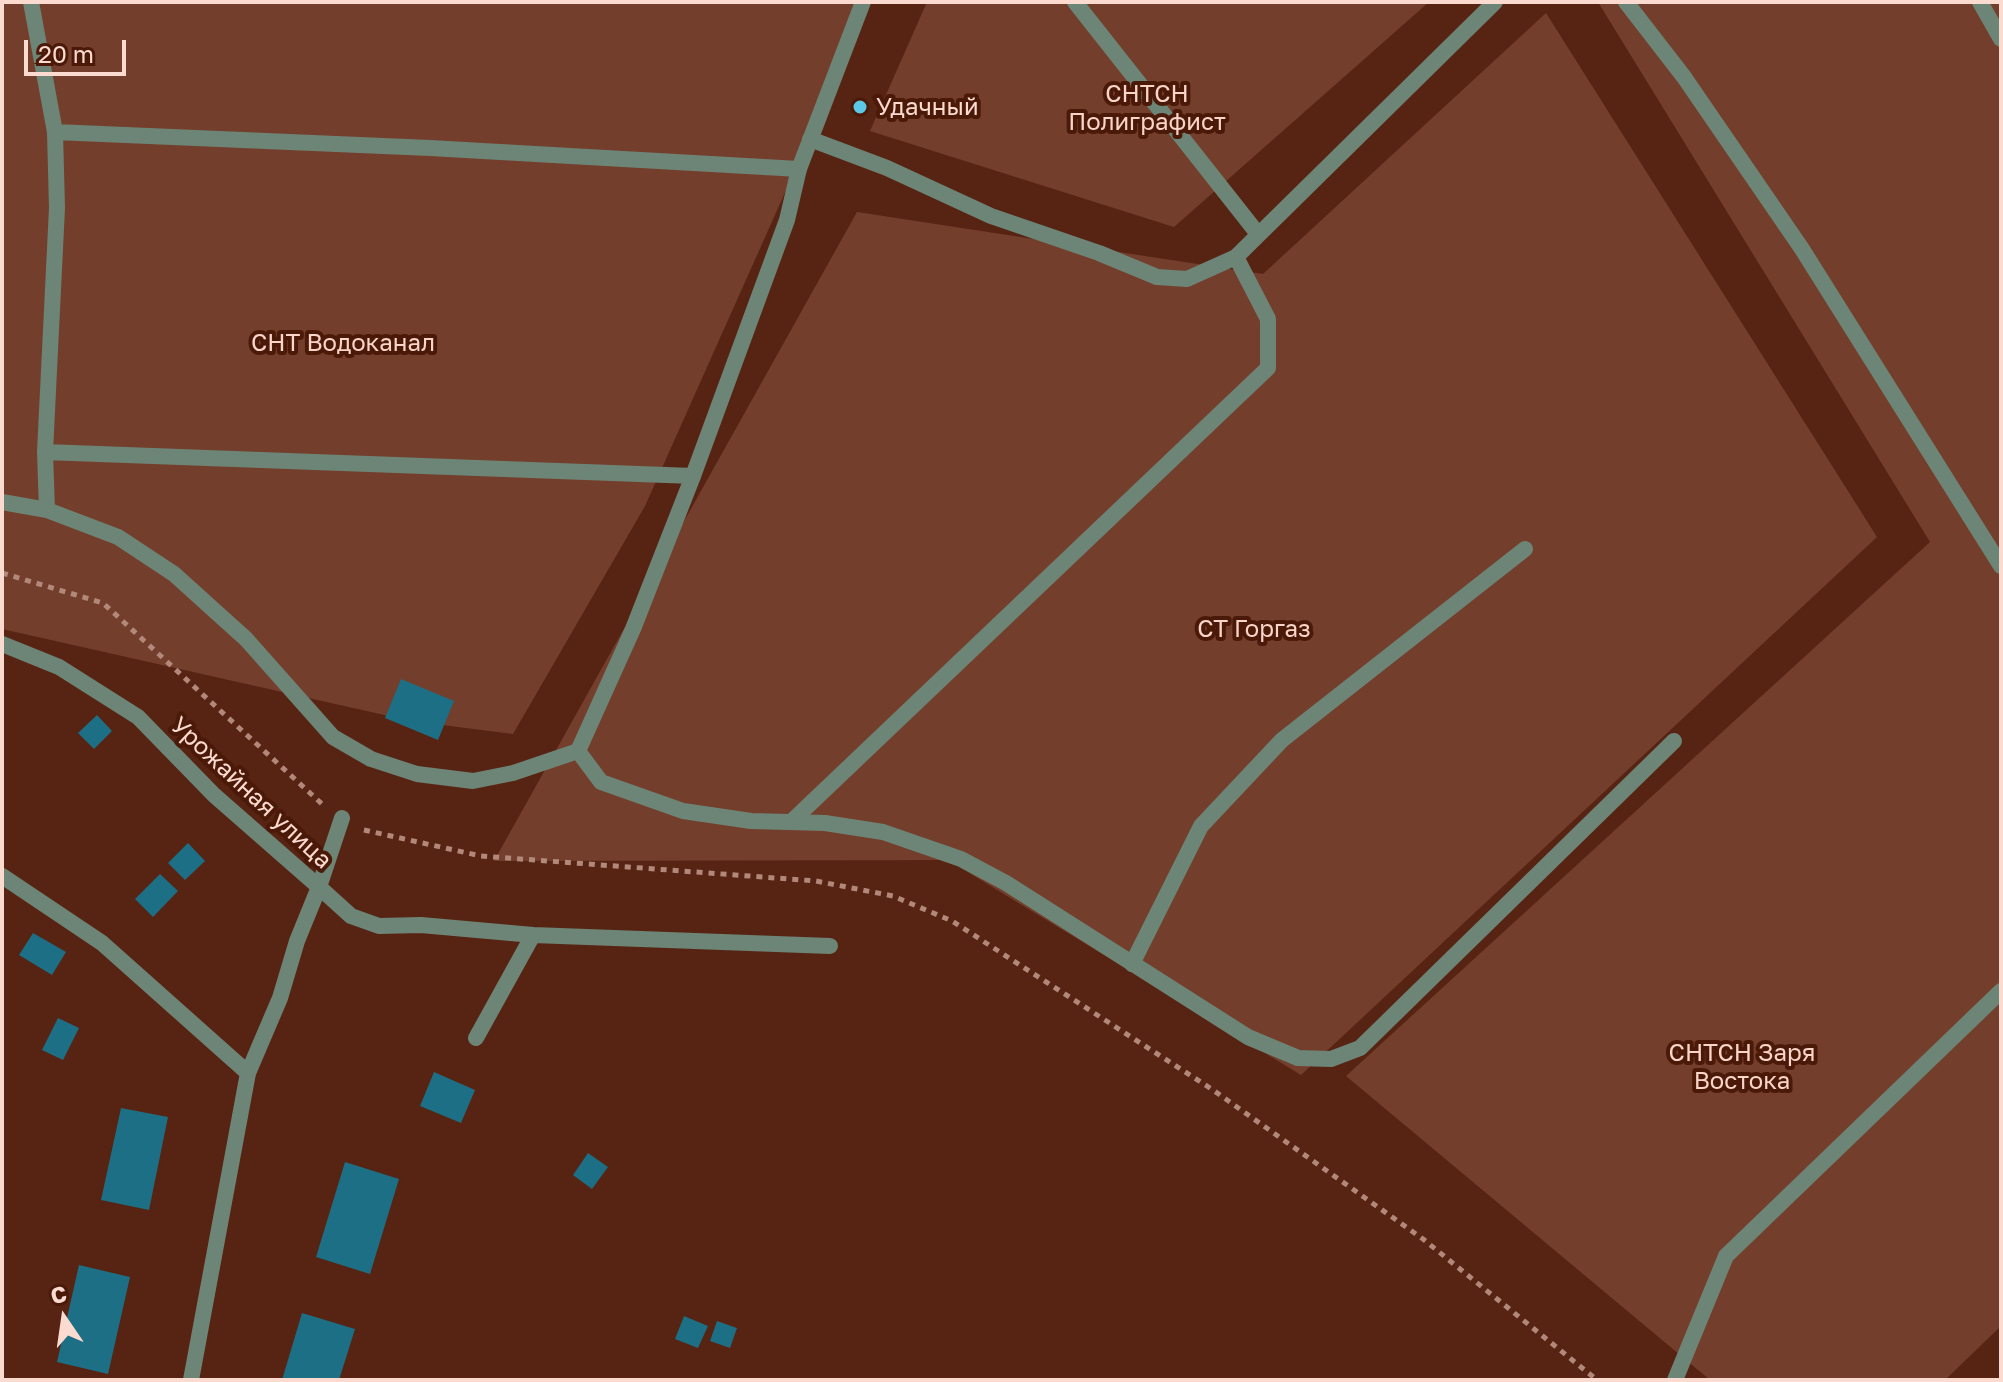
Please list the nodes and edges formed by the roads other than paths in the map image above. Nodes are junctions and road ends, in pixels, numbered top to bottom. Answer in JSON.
{"nodes":[{"id":1,"x":31,"y":2,"type":"edge"},
{"id":2,"x":863,"y":2,"type":"edge"},
{"id":3,"x":1075,"y":2,"type":"edge"},
{"id":4,"x":1495,"y":2,"type":"edge"},
{"id":5,"x":1626,"y":2,"type":"edge"},
{"id":6,"x":1980,"y":2,"type":"edge"},
{"id":7,"x":2001,"y":39,"type":"edge"},
{"id":8,"x":55,"y":132,"type":"junction"},
{"id":9,"x":810,"y":139,"type":"junction"},
{"id":10,"x":799,"y":169,"type":"junction"},
{"id":11,"x":1258,"y":234,"type":"junction"},
{"id":12,"x":1236,"y":257,"type":"junction"},
{"id":13,"x":45,"y":452,"type":"junction"},
{"id":14,"x":693,"y":476,"type":"junction"},
{"id":15,"x":2,"y":502,"type":"edge"},
{"id":16,"x":47,"y":510,"type":"junction"},
{"id":17,"x":1525,"y":549,"type":"dead end"},
{"id":18,"x":2001,"y":566,"type":"edge"},
{"id":19,"x":2,"y":644,"type":"edge"},
{"id":20,"x":1674,"y":741,"type":"dead end"},
{"id":21,"x":578,"y":751,"type":"junction"},
{"id":22,"x":342,"y":818,"type":"dead end"},
{"id":23,"x":791,"y":822,"type":"junction"},
{"id":24,"x":2,"y":876,"type":"edge"},
{"id":25,"x":319,"y":887,"type":"junction"},
{"id":26,"x":533,"y":935,"type":"junction"},
{"id":27,"x":830,"y":946,"type":"dead end"},
{"id":28,"x":1132,"y":964,"type":"junction"},
{"id":29,"x":2001,"y":991,"type":"edge"},
{"id":30,"x":476,"y":1038,"type":"dead end"},
{"id":31,"x":248,"y":1073,"type":"junction"},
{"id":32,"x":191,"y":1380,"type":"edge"},
{"id":33,"x":1675,"y":1380,"type":"edge"}],
"edges":[{"from":1,"to":8,"type":"street"},
{"from":2,"to":9,"type":"street"},
{"from":3,"to":11,"type":"street"},
{"from":4,"to":11,"type":"street"},
{"from":5,"to":18,"type":"street"},
{"from":6,"to":7,"type":"street"},
{"from":8,"to":10,"type":"street"},
{"from":8,"to":13,"type":"street"},
{"from":9,"to":10,"type":"street"},
{"from":9,"to":12,"type":"street"},
{"from":10,"to":14,"type":"street"},
{"from":11,"to":12,"type":"street"},
{"from":12,"to":23,"type":"street"},
{"from":13,"to":14,"type":"street"},
{"from":13,"to":16,"type":"street"},
{"from":14,"to":21,"type":"street"},
{"from":15,"to":16,"type":"street"},
{"from":16,"to":21,"type":"street"},
{"from":17,"to":28,"type":"street"},
{"from":19,"to":25,"type":"street","name":"Урожайная улица"},
{"from":20,"to":28,"type":"street"},
{"from":21,"to":23,"type":"street"},
{"from":22,"to":25,"type":"street"},
{"from":23,"to":28,"type":"street"},
{"from":24,"to":31,"type":"street"},
{"from":25,"to":26,"type":"street"},
{"from":25,"to":31,"type":"street","name":"Урожайная улица"},
{"from":26,"to":27,"type":"street"},
{"from":26,"to":30,"type":"street"},
{"from":29,"to":33,"type":"street"},
{"from":31,"to":32,"type":"street","name":"Урожайная улица"}]}
